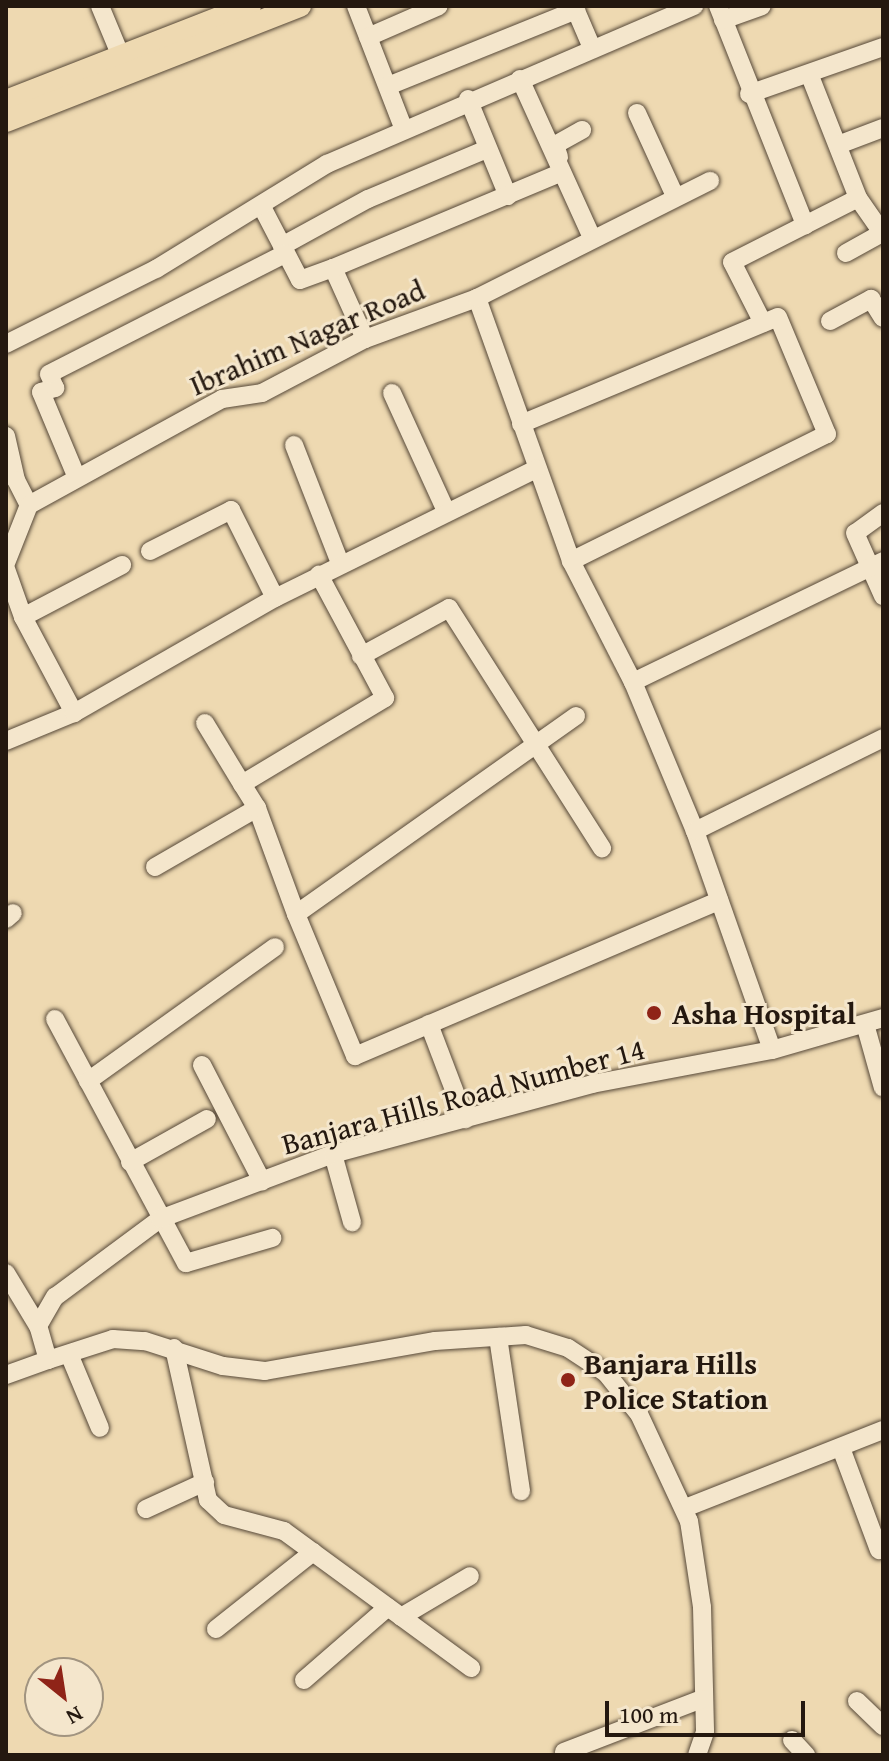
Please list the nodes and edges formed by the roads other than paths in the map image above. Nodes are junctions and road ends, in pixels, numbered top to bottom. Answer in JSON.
{"nodes":[{"id":1,"x":100,"y":6,"type":"edge"},
{"id":2,"x":250,"y":6,"type":"edge"},
{"id":3,"x":300,"y":6,"type":"edge"},
{"id":4,"x":356,"y":6,"type":"edge"},
{"id":5,"x":439,"y":6,"type":"edge"},
{"id":6,"x":694,"y":6,"type":"edge"},
{"id":7,"x":762,"y":6,"type":"edge"},
{"id":8,"x":575,"y":8,"type":"edge"},
{"id":9,"x":720,"y":13,"type":"edge"},
{"id":10,"x":368,"y":37,"type":"junction"},
{"id":11,"x":883,"y":47,"type":"edge"},
{"id":12,"x":592,"y":48,"type":"junction"},
{"id":13,"x":125,"y":66,"type":"junction"},
{"id":14,"x":810,"y":76,"type":"junction"},
{"id":15,"x":520,"y":79,"type":"junction"},
{"id":16,"x":388,"y":86,"type":"junction"},
{"id":17,"x":749,"y":94,"type":"junction"},
{"id":18,"x":468,"y":99,"type":"junction"},
{"id":19,"x":6,"y":101,"type":"edge"},
{"id":20,"x":637,"y":113,"type":"dead end"},
{"id":21,"x":6,"y":121,"type":"edge"},
{"id":22,"x":403,"y":127,"type":"junction"},
{"id":23,"x":883,"y":128,"type":"edge"},
{"id":24,"x":582,"y":130,"type":"dead end"},
{"id":25,"x":838,"y":145,"type":"junction"},
{"id":26,"x":487,"y":149,"type":"junction"},
{"id":27,"x":562,"y":172,"type":"junction"},
{"id":28,"x":710,"y":181,"type":"dead end"},
{"id":29,"x":508,"y":196,"type":"junction"},
{"id":30,"x":675,"y":196,"type":"junction"},
{"id":31,"x":858,"y":198,"type":"junction"},
{"id":32,"x":262,"y":207,"type":"junction"},
{"id":33,"x":805,"y":225,"type":"junction"},
{"id":34,"x":882,"y":234,"type":"edge"},
{"id":35,"x":596,"y":236,"type":"junction"},
{"id":36,"x":284,"y":250,"type":"junction"},
{"id":37,"x":846,"y":253,"type":"dead end"},
{"id":38,"x":333,"y":268,"type":"junction"},
{"id":39,"x":877,"y":295,"type":"edge"},
{"id":40,"x":477,"y":298,"type":"junction"},
{"id":41,"x":883,"y":318,"type":"edge"},
{"id":42,"x":830,"y":321,"type":"dead end"},
{"id":43,"x":763,"y":323,"type":"junction"},
{"id":44,"x":365,"y":339,"type":"junction"},
{"id":45,"x":6,"y":344,"type":"edge"},
{"id":46,"x":392,"y":393,"type":"dead end"},
{"id":47,"x":521,"y":424,"type":"junction"},
{"id":48,"x":6,"y":436,"type":"edge"},
{"id":49,"x":294,"y":445,"type":"dead end"},
{"id":50,"x":536,"y":469,"type":"junction"},
{"id":51,"x":77,"y":478,"type":"junction"},
{"id":52,"x":11,"y":481,"type":"edge"},
{"id":53,"x":29,"y":505,"type":"junction"},
{"id":54,"x":446,"y":511,"type":"junction"},
{"id":55,"x":883,"y":513,"type":"edge"},
{"id":56,"x":150,"y":551,"type":"dead end"},
{"id":57,"x":571,"y":561,"type":"junction"},
{"id":58,"x":340,"y":563,"type":"junction"},
{"id":59,"x":876,"y":564,"type":"edge"},
{"id":60,"x":122,"y":565,"type":"dead end"},
{"id":61,"x":6,"y":566,"type":"edge"},
{"id":62,"x":319,"y":575,"type":"junction"},
{"id":63,"x":883,"y":596,"type":"edge"},
{"id":64,"x":275,"y":598,"type":"junction"},
{"id":65,"x":23,"y":617,"type":"junction"},
{"id":66,"x":361,"y":656,"type":"junction"},
{"id":67,"x":633,"y":682,"type":"junction"},
{"id":68,"x":74,"y":713,"type":"junction"},
{"id":69,"x":576,"y":716,"type":"dead end"},
{"id":70,"x":205,"y":723,"type":"dead end"},
{"id":71,"x":6,"y":741,"type":"edge"},
{"id":72,"x":881,"y":745,"type":"edge"},
{"id":73,"x":535,"y":748,"type":"junction"},
{"id":74,"x":242,"y":784,"type":"junction"},
{"id":75,"x":257,"y":808,"type":"junction"},
{"id":76,"x":695,"y":831,"type":"junction"},
{"id":77,"x":602,"y":848,"type":"dead end"},
{"id":78,"x":155,"y":867,"type":"dead end"},
{"id":79,"x":719,"y":901,"type":"junction"},
{"id":80,"x":296,"y":914,"type":"junction"},
{"id":81,"x":275,"y":947,"type":"dead end"},
{"id":82,"x":55,"y":1019,"type":"dead end"},
{"id":83,"x":874,"y":1021,"type":"edge"},
{"id":84,"x":429,"y":1024,"type":"junction"},
{"id":85,"x":772,"y":1050,"type":"junction"},
{"id":86,"x":202,"y":1065,"type":"dead end"},
{"id":87,"x":88,"y":1081,"type":"junction"},
{"id":88,"x":883,"y":1088,"type":"edge"},
{"id":89,"x":207,"y":1119,"type":"dead end"},
{"id":90,"x":465,"y":1119,"type":"junction"},
{"id":91,"x":333,"y":1154,"type":"junction"},
{"id":92,"x":130,"y":1162,"type":"junction"},
{"id":93,"x":262,"y":1181,"type":"junction"},
{"id":94,"x":160,"y":1219,"type":"junction"},
{"id":95,"x":352,"y":1222,"type":"dead end"},
{"id":96,"x":272,"y":1238,"type":"dead end"},
{"id":97,"x":6,"y":1273,"type":"edge"},
{"id":98,"x":38,"y":1326,"type":"junction"},
{"id":99,"x":498,"y":1337,"type":"junction"},
{"id":100,"x":174,"y":1348,"type":"junction"},
{"id":101,"x":69,"y":1354,"type":"junction"},
{"id":102,"x":48,"y":1360,"type":"junction"},
{"id":103,"x":6,"y":1375,"type":"edge"},
{"id":104,"x":100,"y":1428,"type":"dead end"},
{"id":105,"x":883,"y":1430,"type":"edge"},
{"id":106,"x":841,"y":1448,"type":"junction"},
{"id":107,"x":205,"y":1482,"type":"junction"},
{"id":108,"x":521,"y":1491,"type":"dead end"},
{"id":109,"x":685,"y":1508,"type":"junction"},
{"id":110,"x":146,"y":1509,"type":"dead end"},
{"id":111,"x":879,"y":1550,"type":"dead end"},
{"id":112,"x":313,"y":1552,"type":"junction"},
{"id":113,"x":470,"y":1576,"type":"dead end"},
{"id":114,"x":394,"y":1612,"type":"junction"},
{"id":115,"x":216,"y":1629,"type":"dead end"},
{"id":116,"x":471,"y":1668,"type":"dead end"},
{"id":117,"x":304,"y":1680,"type":"dead end"},
{"id":118,"x":702,"y":1699,"type":"junction"},
{"id":119,"x":857,"y":1701,"type":"dead end"},
{"id":120,"x":883,"y":1726,"type":"edge"},
{"id":121,"x":792,"y":1740,"type":"dead end"},
{"id":122,"x":564,"y":1752,"type":"dead end"},
{"id":123,"x":697,"y":1755,"type":"edge"},
{"id":124,"x":806,"y":1755,"type":"edge"}],
"edges":[{"from":1,"to":13,"type":"street"},
{"from":2,"to":13,"type":"main road"},
{"from":3,"to":13,"type":"main road"},
{"from":4,"to":10,"type":"street"},
{"from":5,"to":10,"type":"street"},
{"from":6,"to":12,"type":"street"},
{"from":7,"to":9,"type":"street"},
{"from":8,"to":12,"type":"street"},
{"from":8,"to":16,"type":"street"},
{"from":9,"to":17,"type":"street"},
{"from":10,"to":16,"type":"street"},
{"from":11,"to":14,"type":"street"},
{"from":12,"to":15,"type":"street"},
{"from":13,"to":19,"type":"main road"},
{"from":13,"to":21,"type":"main road"},
{"from":14,"to":17,"type":"street"},
{"from":14,"to":25,"type":"street"},
{"from":15,"to":18,"type":"street"},
{"from":15,"to":27,"type":"street"},
{"from":16,"to":22,"type":"street"},
{"from":17,"to":33,"type":"street"},
{"from":18,"to":22,"type":"street"},
{"from":18,"to":26,"type":"street"},
{"from":20,"to":30,"type":"street"},
{"from":22,"to":32,"type":"street"},
{"from":23,"to":25,"type":"street"},
{"from":24,"to":35,"type":"street"},
{"from":25,"to":31,"type":"street"},
{"from":26,"to":29,"type":"street"},
{"from":26,"to":36,"type":"street"},
{"from":27,"to":29,"type":"street"},
{"from":27,"to":35,"type":"street"},
{"from":28,"to":30,"type":"street","name":"Ibrahim Nagar Road"},
{"from":29,"to":38,"type":"street"},
{"from":30,"to":35,"type":"street","name":"Ibrahim Nagar Road"},
{"from":31,"to":33,"type":"street"},
{"from":31,"to":34,"type":"street"},
{"from":32,"to":36,"type":"street"},
{"from":32,"to":45,"type":"street"},
{"from":33,"to":43,"type":"street"},
{"from":34,"to":37,"type":"street"},
{"from":35,"to":40,"type":"street","name":"Ibrahim Nagar Road"},
{"from":36,"to":38,"type":"street"},
{"from":36,"to":51,"type":"street"},
{"from":38,"to":44,"type":"street"},
{"from":39,"to":41,"type":"street"},
{"from":39,"to":42,"type":"street"},
{"from":40,"to":44,"type":"street","name":"Ibrahim Nagar Road"},
{"from":40,"to":47,"type":"street"},
{"from":43,"to":47,"type":"street"},
{"from":43,"to":57,"type":"street"},
{"from":44,"to":51,"type":"street","name":"Ibrahim Nagar Road"},
{"from":46,"to":54,"type":"street"},
{"from":47,"to":50,"type":"street"},
{"from":48,"to":52,"type":"street"},
{"from":49,"to":58,"type":"street"},
{"from":50,"to":54,"type":"street"},
{"from":50,"to":57,"type":"street"},
{"from":51,"to":53,"type":"street","name":"Ibrahim Nagar Road"},
{"from":52,"to":53,"type":"street"},
{"from":53,"to":61,"type":"street"},
{"from":54,"to":58,"type":"street"},
{"from":55,"to":59,"type":"street"},
{"from":56,"to":64,"type":"street"},
{"from":57,"to":67,"type":"street"},
{"from":58,"to":62,"type":"street"},
{"from":59,"to":63,"type":"street"},
{"from":59,"to":67,"type":"street"},
{"from":60,"to":65,"type":"street"},
{"from":61,"to":65,"type":"street"},
{"from":62,"to":64,"type":"street"},
{"from":62,"to":66,"type":"street"},
{"from":64,"to":68,"type":"street"},
{"from":65,"to":68,"type":"street"},
{"from":66,"to":73,"type":"street"},
{"from":66,"to":74,"type":"street"},
{"from":67,"to":76,"type":"street"},
{"from":68,"to":71,"type":"street"},
{"from":69,"to":73,"type":"street"},
{"from":70,"to":74,"type":"street"},
{"from":72,"to":76,"type":"street"},
{"from":73,"to":77,"type":"street"},
{"from":73,"to":80,"type":"street"},
{"from":74,"to":75,"type":"street"},
{"from":75,"to":78,"type":"street"},
{"from":75,"to":80,"type":"street"},
{"from":76,"to":79,"type":"street"},
{"from":79,"to":84,"type":"street"},
{"from":79,"to":85,"type":"street"},
{"from":80,"to":84,"type":"street"},
{"from":81,"to":87,"type":"street"},
{"from":82,"to":87,"type":"street"},
{"from":83,"to":85,"type":"street","name":"Banjara Hills Road Number 14"},
{"from":83,"to":88,"type":"street"},
{"from":84,"to":90,"type":"street"},
{"from":85,"to":90,"type":"street","name":"Banjara Hills Road Number 14"},
{"from":86,"to":93,"type":"street"},
{"from":87,"to":92,"type":"street"},
{"from":89,"to":92,"type":"street"},
{"from":90,"to":91,"type":"street","name":"Banjara Hills Road Number 14"},
{"from":91,"to":93,"type":"street","name":"Banjara Hills Road Number 14"},
{"from":91,"to":95,"type":"street"},
{"from":92,"to":94,"type":"street"},
{"from":93,"to":94,"type":"street","name":"Banjara Hills Road Number 14"},
{"from":94,"to":96,"type":"street"},
{"from":94,"to":98,"type":"street","name":"Banjara Hills Road Number 14"},
{"from":97,"to":98,"type":"street"},
{"from":98,"to":102,"type":"street"},
{"from":99,"to":100,"type":"street"},
{"from":99,"to":108,"type":"street"},
{"from":99,"to":109,"type":"street"},
{"from":100,"to":101,"type":"street"},
{"from":100,"to":107,"type":"street"},
{"from":101,"to":102,"type":"street"},
{"from":101,"to":104,"type":"street"},
{"from":102,"to":103,"type":"street"},
{"from":105,"to":106,"type":"street"},
{"from":106,"to":109,"type":"street"},
{"from":106,"to":111,"type":"street"},
{"from":107,"to":110,"type":"street"},
{"from":107,"to":112,"type":"street"},
{"from":109,"to":118,"type":"street"},
{"from":112,"to":114,"type":"street"},
{"from":112,"to":115,"type":"street"},
{"from":113,"to":114,"type":"street"},
{"from":114,"to":116,"type":"street"},
{"from":114,"to":117,"type":"street"},
{"from":118,"to":122,"type":"street"},
{"from":118,"to":123,"type":"street"},
{"from":119,"to":120,"type":"street"},
{"from":121,"to":124,"type":"street"}]}
